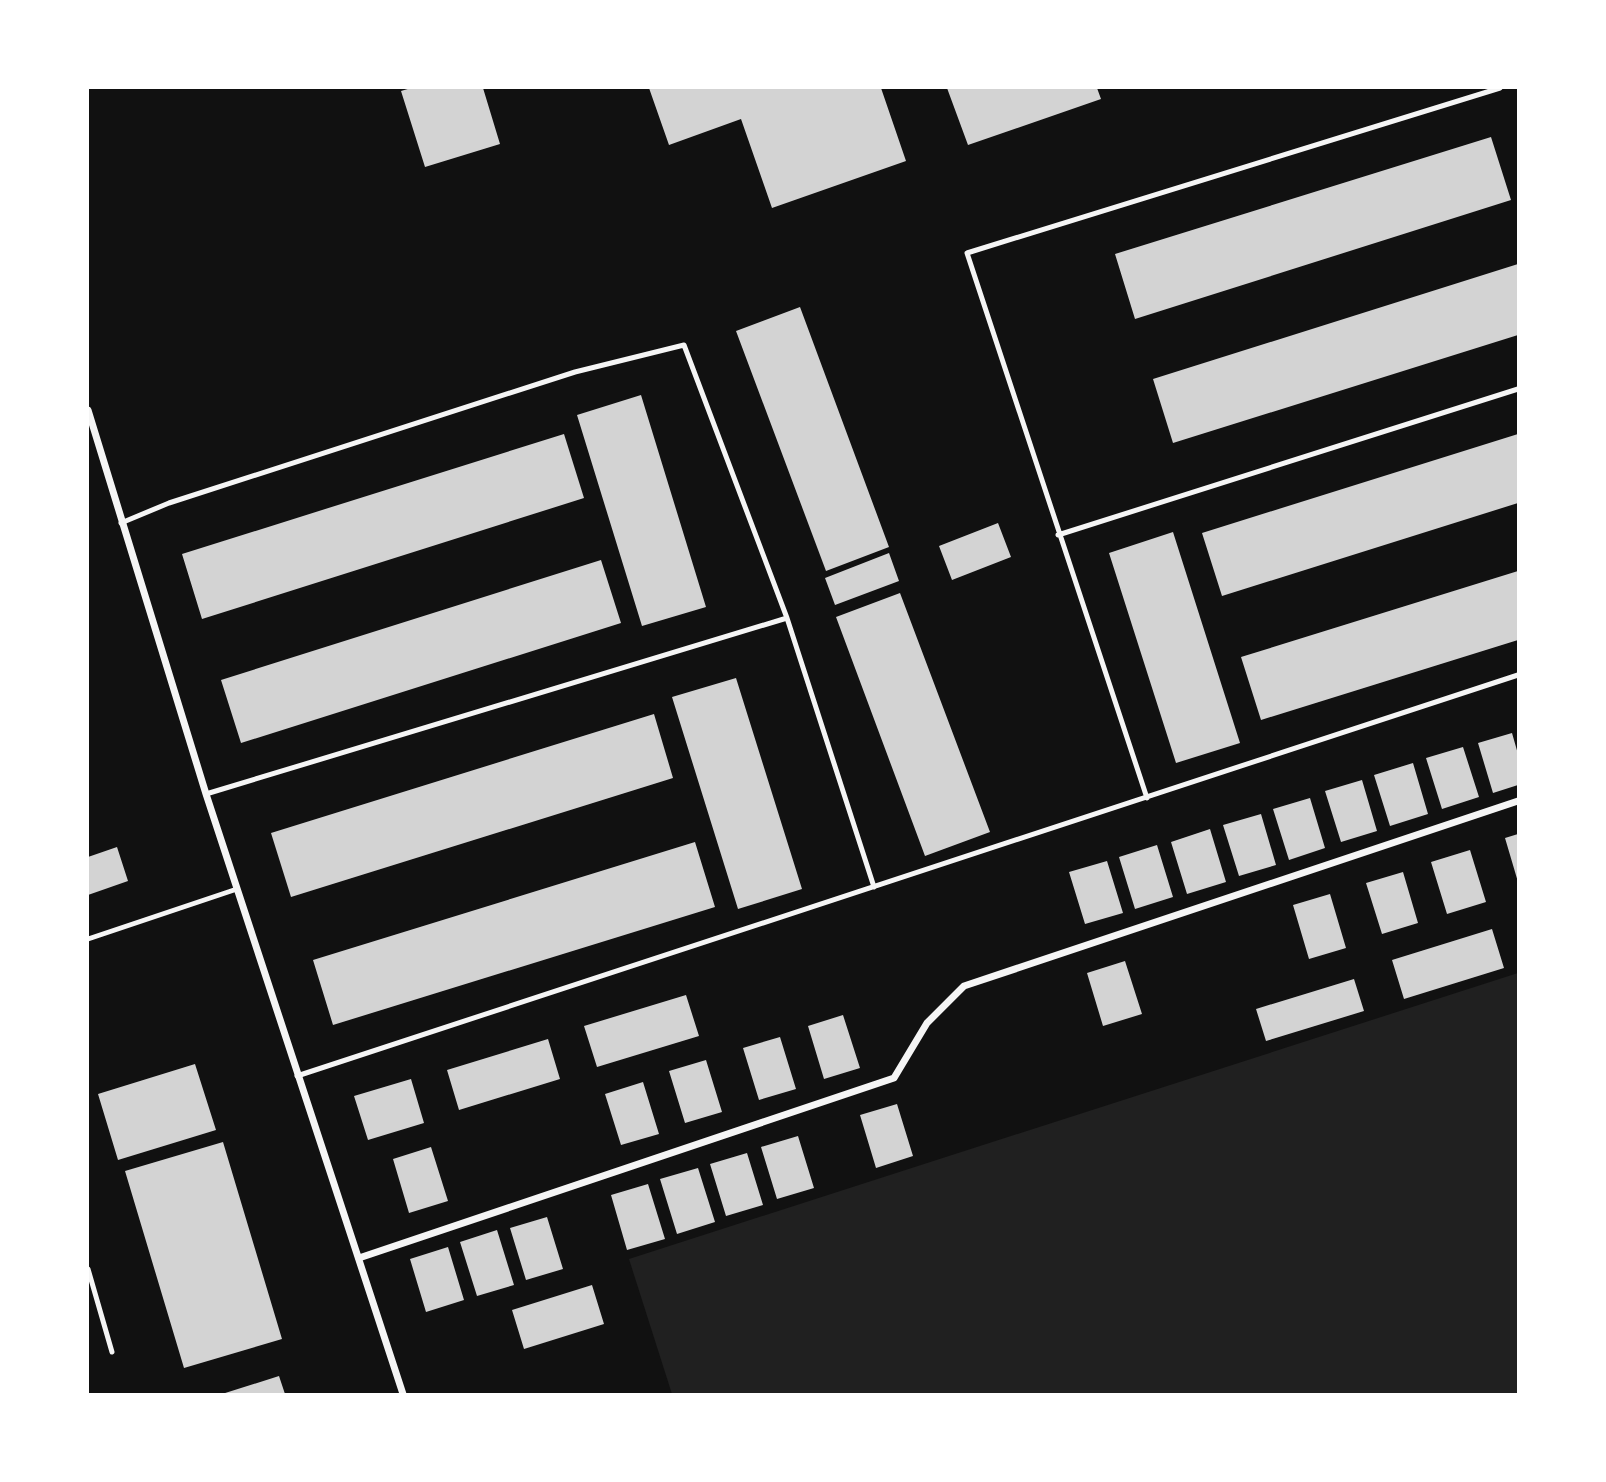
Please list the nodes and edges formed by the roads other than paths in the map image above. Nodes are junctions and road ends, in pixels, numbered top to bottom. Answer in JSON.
{"nodes":[{"id":1,"x":1500,"y":88,"type":"edge"},
{"id":2,"x":1518,"y":388,"type":"edge"},
{"id":3,"x":88,"y":410,"type":"edge"},
{"id":4,"x":121,"y":523,"type":"junction"},
{"id":5,"x":1058,"y":535,"type":"junction"},
{"id":6,"x":787,"y":618,"type":"junction"},
{"id":7,"x":1518,"y":675,"type":"edge"},
{"id":8,"x":206,"y":794,"type":"junction"},
{"id":9,"x":1147,"y":798,"type":"junction"},
{"id":10,"x":1518,"y":801,"type":"edge"},
{"id":11,"x":874,"y":887,"type":"junction"},
{"id":12,"x":237,"y":889,"type":"junction"},
{"id":13,"x":88,"y":939,"type":"edge"},
{"id":14,"x":297,"y":1076,"type":"junction"},
{"id":15,"x":359,"y":1258,"type":"junction"},
{"id":16,"x":88,"y":1269,"type":"edge"},
{"id":17,"x":112,"y":1352,"type":"dead end"},
{"id":18,"x":403,"y":1395,"type":"edge"}],
"edges":[{"from":1,"to":5,"type":"lane"},
{"from":2,"to":5,"type":"lane"},
{"from":3,"to":4,"type":"street"},
{"from":4,"to":6,"type":"lane"},
{"from":4,"to":8,"type":"street"},
{"from":5,"to":9,"type":"lane"},
{"from":6,"to":8,"type":"lane"},
{"from":6,"to":11,"type":"lane"},
{"from":7,"to":9,"type":"lane"},
{"from":8,"to":12,"type":"street"},
{"from":9,"to":11,"type":"lane"},
{"from":10,"to":15,"type":"street"},
{"from":11,"to":14,"type":"lane"},
{"from":12,"to":13,"type":"lane"},
{"from":12,"to":14,"type":"street"},
{"from":14,"to":15,"type":"street"},
{"from":15,"to":18,"type":"street"},
{"from":16,"to":17,"type":"lane"}]}
